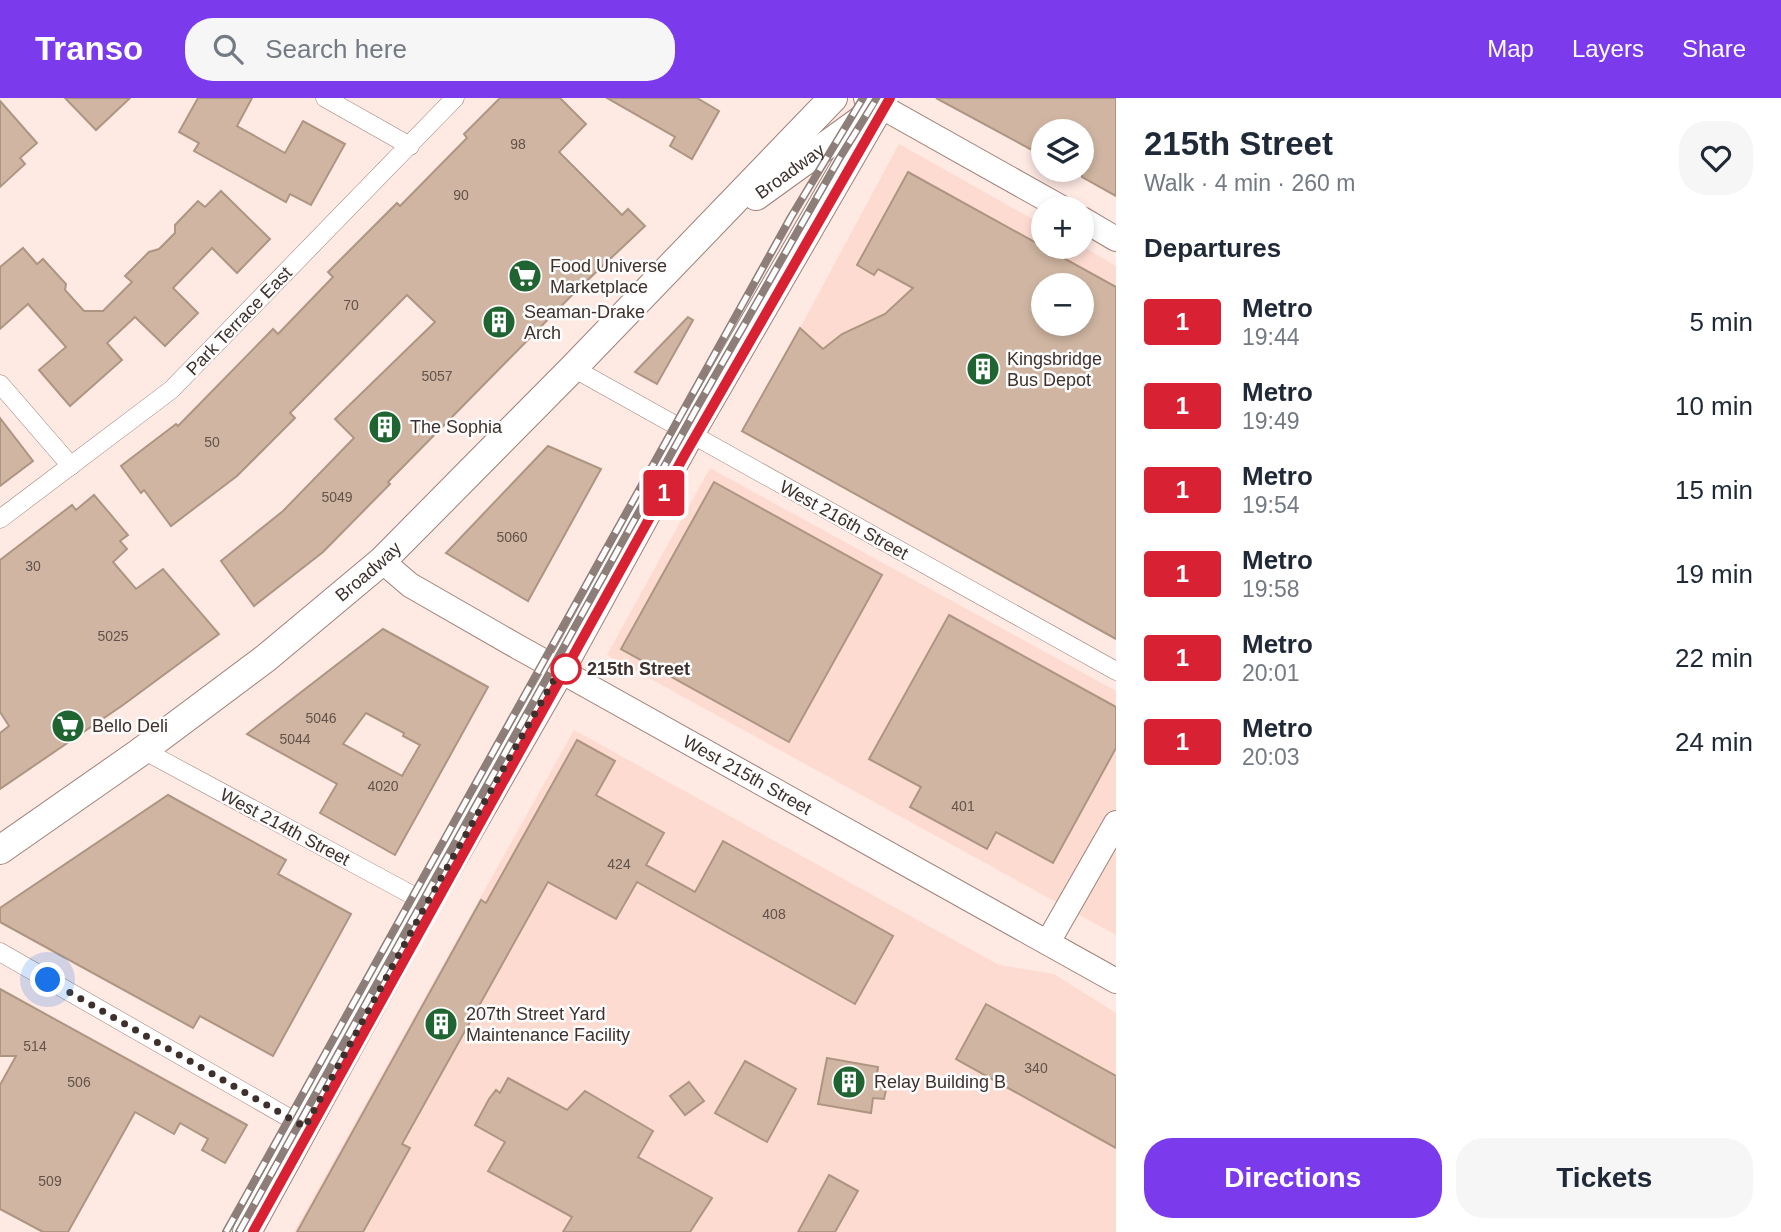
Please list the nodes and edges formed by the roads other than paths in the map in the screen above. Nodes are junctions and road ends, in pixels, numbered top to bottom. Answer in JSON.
{"nodes":[{"id":1,"x":325,"y":98,"type":"edge"},
{"id":2,"x":455,"y":98,"type":"edge"},
{"id":3,"x":833,"y":98,"type":"edge"},
{"id":4,"x":878,"y":101,"type":"edge"},
{"id":5,"x":410,"y":146,"type":"junction"},
{"id":6,"x":1041,"y":196,"type":"edge"},
{"id":7,"x":1094,"y":226,"type":"edge"},
{"id":8,"x":1116,"y":239,"type":"edge"},
{"id":9,"x":692,"y":244,"type":"junction"},
{"id":10,"x":573,"y":368,"type":"junction"},
{"id":11,"x":0,"y":384,"type":"edge"},
{"id":12,"x":690,"y":434,"type":"junction"},
{"id":13,"x":71,"y":466,"type":"junction"},
{"id":14,"x":0,"y":519,"type":"edge"},
{"id":15,"x":382,"y":561,"type":"junction"},
{"id":16,"x":559,"y":671,"type":"junction"},
{"id":17,"x":1116,"y":671,"type":"edge"},
{"id":18,"x":143,"y":750,"type":"junction"},
{"id":19,"x":1116,"y":823,"type":"edge"},
{"id":20,"x":0,"y":850,"type":"edge"},
{"id":21,"x":427,"y":903,"type":"junction"},
{"id":22,"x":1048,"y":942,"type":"junction"},
{"id":23,"x":0,"y":952,"type":"edge"},
{"id":24,"x":1116,"y":981,"type":"edge"},
{"id":25,"x":305,"y":1127,"type":"junction"},
{"id":26,"x":247,"y":1232,"type":"edge"}],
"edges":[{"from":1,"to":5,"type":"street"},
{"from":2,"to":5,"type":"street","name":"Park Terrace East"},
{"from":3,"to":9,"type":"main road","name":"Broadway"},
{"from":4,"to":6,"type":"street"},
{"from":4,"to":9,"type":"main road","name":"Broadway"},
{"from":4,"to":12,"type":"main road"},
{"from":5,"to":13,"type":"street","name":"Park Terrace East"},
{"from":7,"to":8,"type":"street"},
{"from":9,"to":10,"type":"main road","name":"Broadway"},
{"from":10,"to":12,"type":"street","name":"West 216th Street"},
{"from":10,"to":15,"type":"main road","name":"Broadway"},
{"from":11,"to":13,"type":"street"},
{"from":12,"to":16,"type":"main road"},
{"from":12,"to":17,"type":"street","name":"West 216th Street"},
{"from":13,"to":14,"type":"street","name":"Park Terrace East"},
{"from":15,"to":16,"type":"street","name":"West 215th Street"},
{"from":15,"to":18,"type":"main road","name":"Broadway"},
{"from":16,"to":21,"type":"main road"},
{"from":16,"to":22,"type":"street","name":"West 215th Street"},
{"from":18,"to":20,"type":"main road","name":"Broadway"},
{"from":18,"to":21,"type":"street","name":"West 214th Street"},
{"from":19,"to":22,"type":"street"},
{"from":21,"to":25,"type":"main road"},
{"from":22,"to":24,"type":"street","name":"West 215th Street"},
{"from":23,"to":25,"type":"street"},
{"from":25,"to":26,"type":"main road"}]}
